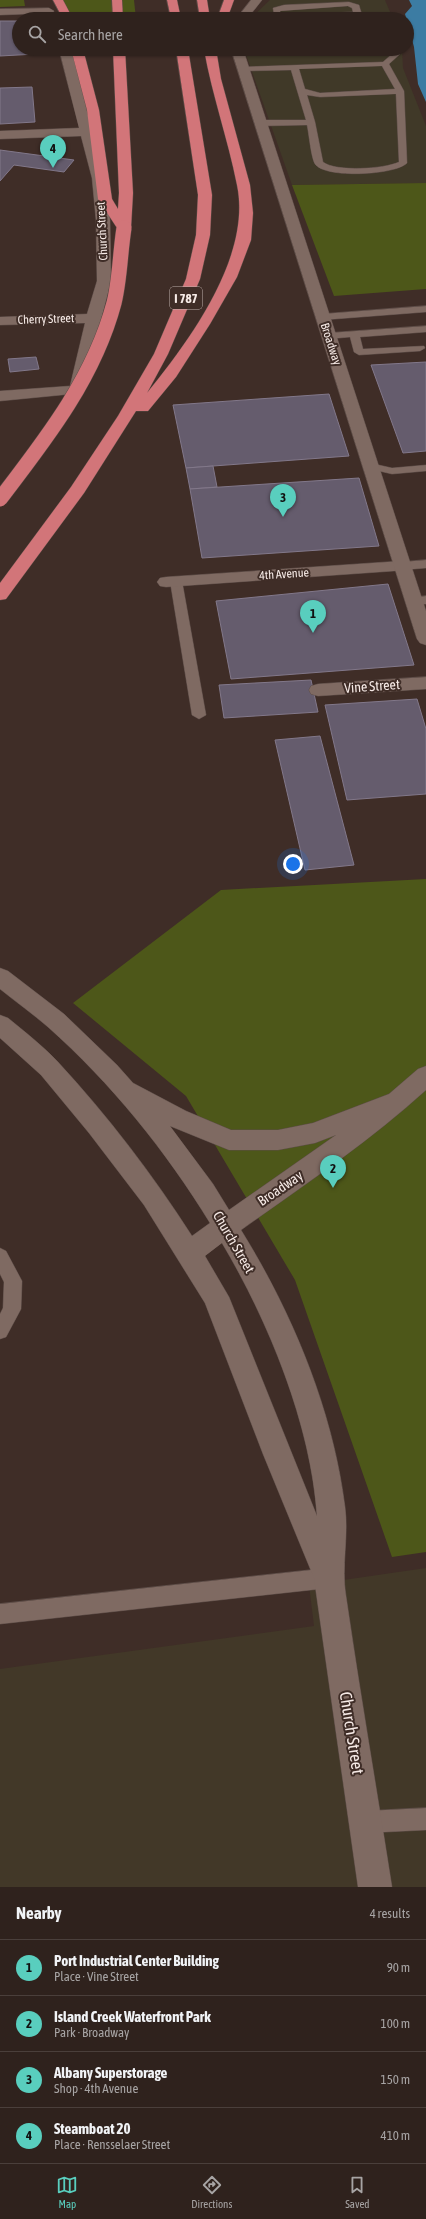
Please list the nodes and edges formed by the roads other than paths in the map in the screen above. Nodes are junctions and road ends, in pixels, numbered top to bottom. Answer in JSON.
{"nodes":[{"id":1,"x":44,"y":0,"type":"edge"},
{"id":2,"x":58,"y":0,"type":"edge"},
{"id":3,"x":68,"y":0,"type":"edge"},
{"id":4,"x":172,"y":0,"type":"edge"},
{"id":5,"x":202,"y":0,"type":"edge"},
{"id":6,"x":229,"y":0,"type":"edge"},
{"id":7,"x":257,"y":0,"type":"edge"},
{"id":8,"x":117,"y":2,"type":"edge"},
{"id":9,"x":0,"y":12,"type":"edge"},
{"id":10,"x":50,"y":12,"type":"edge"},
{"id":11,"x":65,"y":12,"type":"edge"},
{"id":12,"x":69,"y":12,"type":"edge"},
{"id":13,"x":118,"y":12,"type":"edge"},
{"id":14,"x":175,"y":12,"type":"edge"},
{"id":15,"x":204,"y":12,"type":"edge"},
{"id":16,"x":225,"y":12,"type":"edge"},
{"id":17,"x":246,"y":12,"type":"edge"},
{"id":18,"x":277,"y":12,"type":"edge"},
{"id":19,"x":357,"y":12,"type":"edge"},
{"id":20,"x":12,"y":13,"type":"edge"},
{"id":21,"x":67,"y":56,"type":"edge"},
{"id":22,"x":79,"y":56,"type":"edge"},
{"id":23,"x":119,"y":56,"type":"edge"},
{"id":24,"x":183,"y":56,"type":"edge"},
{"id":25,"x":191,"y":56,"type":"edge"},
{"id":26,"x":211,"y":56,"type":"edge"},
{"id":27,"x":216,"y":56,"type":"edge"},
{"id":28,"x":239,"y":56,"type":"edge"},
{"id":29,"x":394,"y":56,"type":"edge"},
{"id":30,"x":385,"y":64,"type":"junction"},
{"id":31,"x":294,"y":67,"type":"junction"},
{"id":32,"x":242,"y":69,"type":"junction"},
{"id":33,"x":216,"y":79,"type":"junction"},
{"id":34,"x":301,"y":91,"type":"junction"},
{"id":35,"x":400,"y":91,"type":"junction"},
{"id":36,"x":191,"y":97,"type":"junction"},
{"id":37,"x":311,"y":122,"type":"junction"},
{"id":38,"x":260,"y":123,"type":"junction"},
{"id":39,"x":84,"y":132,"type":"junction"},
{"id":40,"x":0,"y":135,"type":"edge"},
{"id":41,"x":124,"y":228,"type":"junction"},
{"id":42,"x":426,"y":309,"type":"edge"},
{"id":43,"x":322,"y":317,"type":"junction"},
{"id":44,"x":93,"y":318,"type":"junction"},
{"id":45,"x":0,"y":321,"type":"edge"},
{"id":46,"x":426,"y":329,"type":"edge"},
{"id":47,"x":354,"y":334,"type":"junction"},
{"id":48,"x":328,"y":336,"type":"junction"},
{"id":49,"x":420,"y":348,"type":"dead end"},
{"id":50,"x":0,"y":396,"type":"edge"},
{"id":51,"x":109,"y":444,"type":"junction"},
{"id":52,"x":370,"y":466,"type":"junction"},
{"id":53,"x":426,"y":468,"type":"edge"},
{"id":54,"x":0,"y":499,"type":"edge"},
{"id":55,"x":426,"y":564,"type":"edge"},
{"id":56,"x":402,"y":566,"type":"junction"},
{"id":57,"x":171,"y":582,"type":"joint"},
{"id":58,"x":0,"y":595,"type":"edge"},
{"id":59,"x":420,"y":601,"type":"edge"},
{"id":60,"x":426,"y":639,"type":"edge"},
{"id":61,"x":426,"y":683,"type":"edge"},
{"id":62,"x":318,"y":690,"type":"dead end"},
{"id":63,"x":199,"y":716,"type":"dead end"},
{"id":64,"x":0,"y":977,"type":"edge"},
{"id":65,"x":0,"y":1024,"type":"edge"},
{"id":66,"x":426,"y":1076,"type":"edge"},
{"id":67,"x":121,"y":1086,"type":"junction"},
{"id":68,"x":400,"y":1100,"type":"junction"},
{"id":69,"x":227,"y":1225,"type":"junction"},
{"id":70,"x":189,"y":1253,"type":"junction"},
{"id":71,"x":0,"y":1256,"type":"edge"},
{"id":72,"x":0,"y":1331,"type":"edge"},
{"id":73,"x":329,"y":1578,"type":"junction"},
{"id":74,"x":0,"y":1614,"type":"edge"},
{"id":75,"x":426,"y":1819,"type":"edge"},
{"id":76,"x":366,"y":1822,"type":"junction"},
{"id":77,"x":375,"y":1887,"type":"edge"}],
"edges":[{"from":1,"to":10,"type":"street"},
{"from":2,"to":11,"type":"highway"},
{"from":3,"to":12,"type":"highway"},
{"from":4,"to":14,"type":"highway"},
{"from":5,"to":15,"type":"highway"},
{"from":6,"to":16,"type":"highway"},
{"from":7,"to":17,"type":"street"},
{"from":8,"to":13,"type":"highway"},
{"from":9,"to":20,"type":"street"},
{"from":18,"to":19,"type":"lane"},
{"from":21,"to":39,"type":"street","name":"Church Street"},
{"from":22,"to":41,"type":"highway"},
{"from":23,"to":41,"type":"highway"},
{"from":24,"to":36,"type":"highway","number":"I 787"},
{"from":25,"to":36,"type":"highway"},
{"from":26,"to":33,"type":"highway"},
{"from":27,"to":33,"type":"highway"},
{"from":28,"to":32,"type":"street","name":"Broadway"},
{"from":29,"to":30,"type":"lane"},
{"from":30,"to":31,"type":"lane"},
{"from":30,"to":35,"type":"lane"},
{"from":31,"to":32,"type":"lane"},
{"from":31,"to":34,"type":"lane"},
{"from":32,"to":38,"type":"street","name":"Broadway"},
{"from":33,"to":51,"type":"highway"},
{"from":34,"to":35,"type":"lane"},
{"from":34,"to":37,"type":"lane"},
{"from":35,"to":37,"type":"lane"},
{"from":36,"to":51,"type":"highway","number":"I 787"},
{"from":37,"to":38,"type":"lane"},
{"from":38,"to":43,"type":"street","name":"Broadway"},
{"from":39,"to":40,"type":"street"},
{"from":39,"to":44,"type":"street","name":"Church Street"},
{"from":41,"to":54,"type":"highway","bridge":true},
{"from":42,"to":43,"type":"lane"},
{"from":43,"to":48,"type":"street","name":"Broadway"},
{"from":44,"to":45,"type":"street","name":"Cherry Street"},
{"from":44,"to":50,"type":"street","name":"Church Street"},
{"from":46,"to":47,"type":"lane"},
{"from":47,"to":48,"type":"lane"},
{"from":47,"to":49,"type":"lane"},
{"from":48,"to":52,"type":"street","name":"Broadway"},
{"from":51,"to":58,"type":"highway","number":"I 787"},
{"from":52,"to":53,"type":"lane"},
{"from":52,"to":56,"type":"street","name":"Broadway"},
{"from":55,"to":56,"type":"lane"},
{"from":56,"to":57,"type":"street","name":"4th Avenue"},
{"from":56,"to":59,"type":"street","name":"Broadway"},
{"from":57,"to":63,"type":"lane"},
{"from":59,"to":60,"type":"street","name":"Broadway"},
{"from":61,"to":62,"type":"street","name":"Vine Street"},
{"from":64,"to":67,"type":"street","name":"Church Street"},
{"from":65,"to":70,"type":"street","name":"Church Street"},
{"from":66,"to":68,"type":"street","name":"Broadway"},
{"from":67,"to":68,"type":"street"},
{"from":67,"to":69,"type":"street","name":"Church Street"},
{"from":68,"to":69,"type":"street","name":"Broadway"},
{"from":69,"to":70,"type":"street","name":"Broadway"},
{"from":69,"to":73,"type":"street","name":"Church Street"},
{"from":70,"to":73,"type":"street","name":"Church Street"},
{"from":71,"to":72,"type":"lane"},
{"from":73,"to":74,"type":"lane"},
{"from":73,"to":76,"type":"street","name":"Church Street"},
{"from":75,"to":76,"type":"lane"},
{"from":76,"to":77,"type":"street","name":"Church Street"}]}
